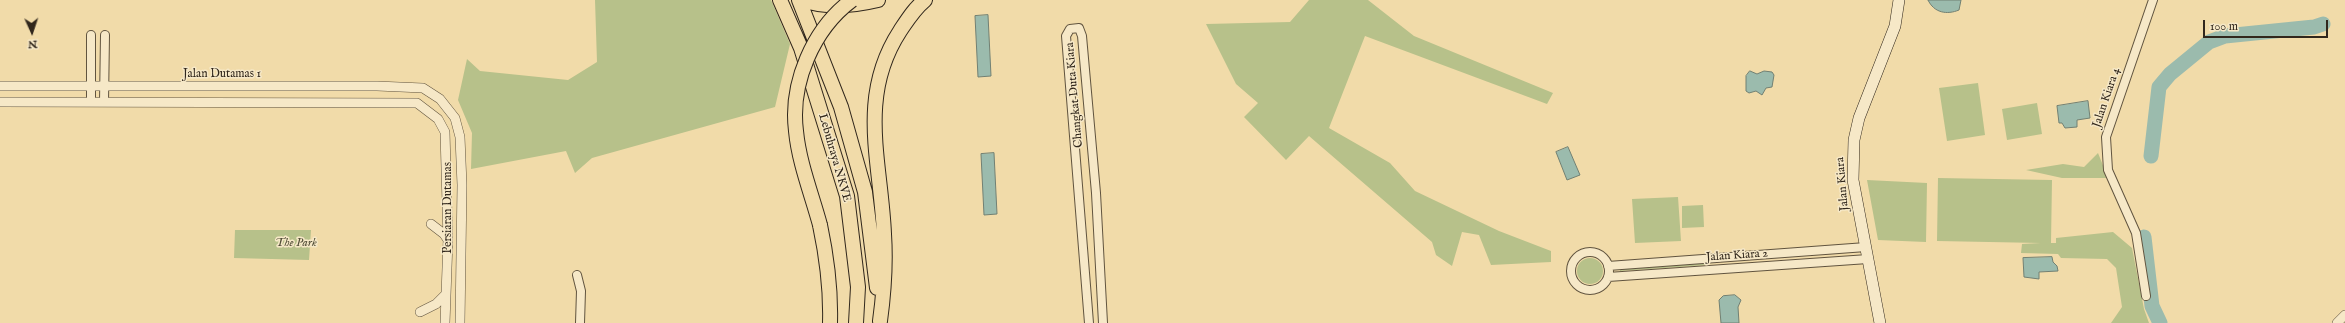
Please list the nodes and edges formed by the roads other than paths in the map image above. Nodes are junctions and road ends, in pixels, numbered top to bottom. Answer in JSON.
{"nodes":[{"id":1,"x":780,"y":0,"type":"edge"},
{"id":2,"x":799,"y":0,"type":"edge"},
{"id":3,"x":803,"y":0,"type":"edge"},
{"id":4,"x":852,"y":0,"type":"edge"},
{"id":5,"x":878,"y":0,"type":"edge"},
{"id":6,"x":925,"y":0,"type":"edge"},
{"id":7,"x":1899,"y":0,"type":"edge"},
{"id":8,"x":2153,"y":0,"type":"edge"},
{"id":9,"x":91,"y":35,"type":"dead end"},
{"id":10,"x":105,"y":35,"type":"dead end"},
{"id":11,"x":91,"y":57,"type":"junction"},
{"id":12,"x":104,"y":57,"type":"junction"},
{"id":13,"x":91,"y":85,"type":"junction"},
{"id":14,"x":104,"y":85,"type":"junction"},
{"id":15,"x":0,"y":86,"type":"edge"},
{"id":16,"x":440,"y":99,"type":"joint"},
{"id":17,"x":0,"y":102,"type":"edge"},
{"id":18,"x":91,"y":102,"type":"junction"},
{"id":19,"x":104,"y":102,"type":"junction"},
{"id":20,"x":431,"y":224,"type":"dead end"},
{"id":21,"x":448,"y":240,"type":"junction"},
{"id":22,"x":1866,"y":247,"type":"junction"},
{"id":23,"x":1868,"y":259,"type":"junction"},
{"id":24,"x":1608,"y":266,"type":"junction"},
{"id":25,"x":577,"y":275,"type":"dead end"},
{"id":26,"x":1608,"y":277,"type":"junction"},
{"id":27,"x":446,"y":294,"type":"junction"},
{"id":28,"x":2146,"y":296,"type":"dead end"},
{"id":29,"x":420,"y":312,"type":"dead end"},
{"id":30,"x":2345,"y":315,"type":"edge"},
{"id":31,"x":880,"y":322,"type":"edge"},
{"id":32,"x":445,"y":323,"type":"edge"},
{"id":33,"x":460,"y":323,"type":"edge"},
{"id":34,"x":580,"y":323,"type":"edge"},
{"id":35,"x":830,"y":323,"type":"edge"},
{"id":36,"x":856,"y":323,"type":"edge"},
{"id":37,"x":1089,"y":323,"type":"edge"},
{"id":38,"x":1103,"y":323,"type":"edge"},
{"id":39,"x":1880,"y":323,"type":"edge"},
{"id":40,"x":2337,"y":323,"type":"edge"}],
"edges":[{"from":1,"to":36,"type":"highway","name":"Lebuhraya NKVE"},
{"from":2,"to":31,"type":"highway","name":"Lebuhraya NKVE"},
{"from":3,"to":5,"type":"highway","bridge":true},
{"from":4,"to":35,"type":"highway","bridge":true},
{"from":6,"to":31,"type":"highway"},
{"from":7,"to":22,"type":"main road","name":"Jalan Kiara"},
{"from":8,"to":28,"type":"street","name":"Jalan Kiara 4"},
{"from":9,"to":11,"type":"street"},
{"from":10,"to":12,"type":"street"},
{"from":11,"to":12,"type":"street"},
{"from":11,"to":13,"type":"street"},
{"from":12,"to":14,"type":"street"},
{"from":13,"to":14,"type":"street","name":"Jalan Dutamas 1"},
{"from":13,"to":15,"type":"street","name":"Jalan Dutamas 1"},
{"from":13,"to":18,"type":"street"},
{"from":14,"to":16,"type":"street","name":"Jalan Dutamas 1"},
{"from":14,"to":19,"type":"street"},
{"from":16,"to":33,"type":"street","name":"Persiaran Dutamas"},
{"from":17,"to":18,"type":"street"},
{"from":18,"to":19,"type":"street"},
{"from":19,"to":21,"type":"street","name":"Persiaran Dutamas"},
{"from":20,"to":21,"type":"street"},
{"from":21,"to":27,"type":"street","name":"Persiaran Dutamas"},
{"from":22,"to":23,"type":"main road","name":"Jalan Kiara"},
{"from":22,"to":24,"type":"street","name":"Jalan Kiara 2"},
{"from":23,"to":26,"type":"street","name":"Jalan Kiara 2"},
{"from":23,"to":39,"type":"main road","name":"Jalan Kiara"},
{"from":24,"to":26,"type":"street"},
{"from":24,"to":26,"type":"street"},
{"from":25,"to":34,"type":"street"},
{"from":27,"to":29,"type":"street"},
{"from":27,"to":32,"type":"street","name":"Persiaran Dutamas"},
{"from":30,"to":40,"type":"street"},
{"from":37,"to":38,"type":"street","name":"Changkat Duta Kiara"}]}
